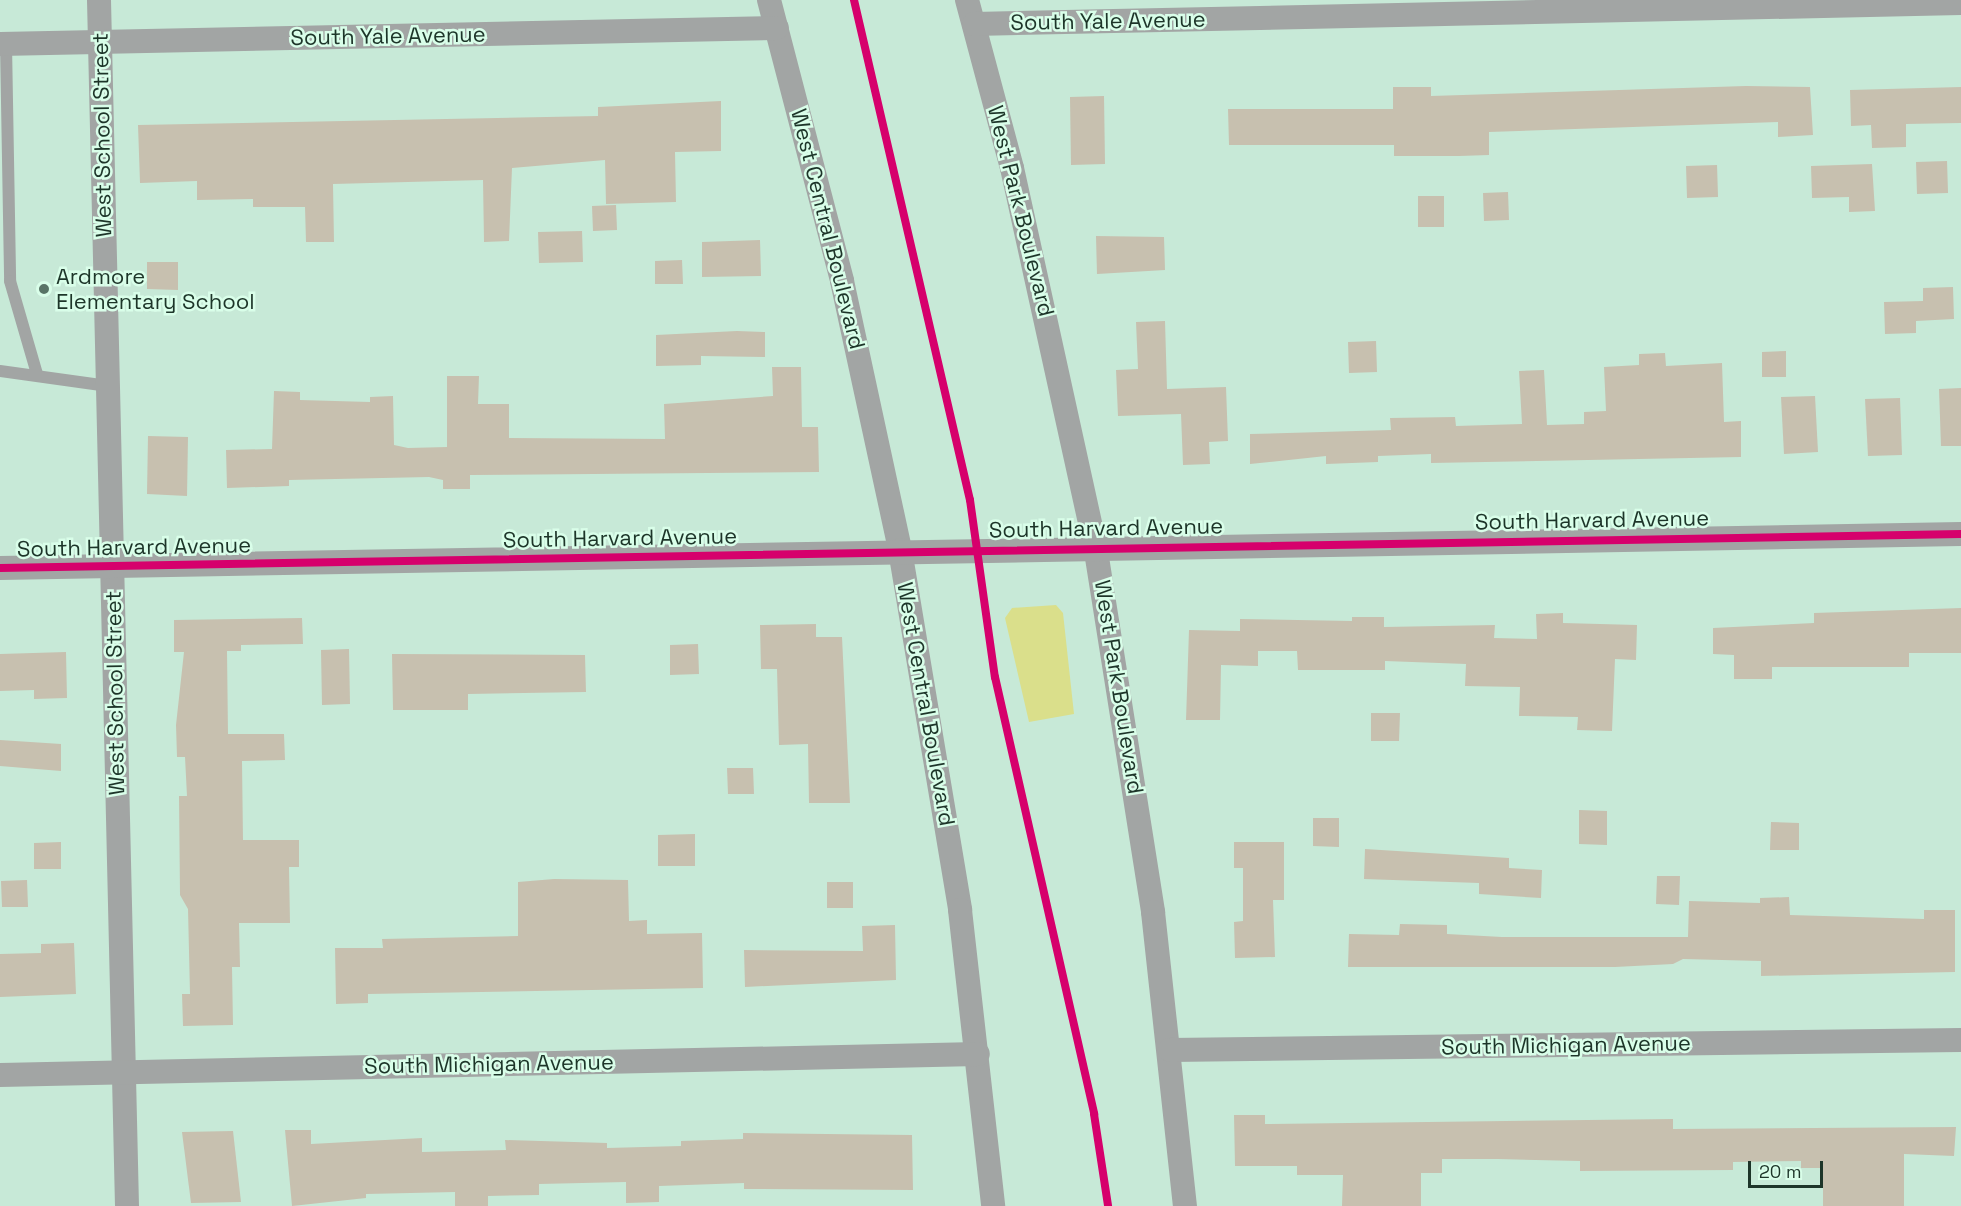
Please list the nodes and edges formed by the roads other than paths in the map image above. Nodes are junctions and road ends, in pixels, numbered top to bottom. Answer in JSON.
{"nodes":[{"id":1,"x":99,"y":0,"type":"edge"},
{"id":2,"x":769,"y":0,"type":"edge"},
{"id":3,"x":967,"y":0,"type":"edge"},
{"id":4,"x":1961,"y":3,"type":"edge"},
{"id":5,"x":974,"y":24,"type":"junction"},
{"id":6,"x":777,"y":28,"type":"junction"},
{"id":7,"x":100,"y":42,"type":"junction"},
{"id":8,"x":3,"y":44,"type":"edge"},
{"id":9,"x":0,"y":371,"type":"edge"},
{"id":10,"x":37,"y":374,"type":"junction"},
{"id":11,"x":108,"y":386,"type":"junction"},
{"id":12,"x":1961,"y":534,"type":"edge"},
{"id":13,"x":1095,"y":545,"type":"junction"},
{"id":14,"x":900,"y":550,"type":"junction"},
{"id":15,"x":112,"y":565,"type":"junction"},
{"id":16,"x":0,"y":568,"type":"edge"},
{"id":17,"x":1961,"y":1040,"type":"edge"},
{"id":18,"x":1170,"y":1050,"type":"junction"},
{"id":19,"x":978,"y":1054,"type":"junction"},
{"id":20,"x":124,"y":1072,"type":"junction"},
{"id":21,"x":0,"y":1075,"type":"edge"},
{"id":22,"x":127,"y":1206,"type":"edge"},
{"id":23,"x":993,"y":1206,"type":"edge"},
{"id":24,"x":1185,"y":1206,"type":"edge"}],
"edges":[{"from":1,"to":7,"type":"street","name":"West School Street"},
{"from":2,"to":6,"type":"street","name":"West Central Boulevard"},
{"from":3,"to":5,"type":"street","name":"West Park Boulevard"},
{"from":4,"to":5,"type":"street","name":"South Yale Avenue"},
{"from":5,"to":13,"type":"street","name":"West Park Boulevard"},
{"from":6,"to":7,"type":"street","name":"South Yale Avenue"},
{"from":6,"to":14,"type":"street","name":"West Central Boulevard"},
{"from":7,"to":8,"type":"street","name":"South Yale Avenue"},
{"from":7,"to":11,"type":"street","name":"West School Street"},
{"from":8,"to":10,"type":"lane"},
{"from":9,"to":10,"type":"lane"},
{"from":10,"to":11,"type":"lane"},
{"from":11,"to":15,"type":"street","name":"West School Street"},
{"from":12,"to":13,"type":"street","name":"South Harvard Avenue"},
{"from":13,"to":14,"type":"street","name":"South Harvard Avenue"},
{"from":13,"to":18,"type":"street","name":"West Park Boulevard"},
{"from":14,"to":15,"type":"street","name":"South Harvard Avenue"},
{"from":14,"to":19,"type":"street","name":"West Central Boulevard"},
{"from":15,"to":16,"type":"street","name":"South Harvard Avenue"},
{"from":15,"to":20,"type":"street","name":"West School Street"},
{"from":17,"to":18,"type":"street","name":"South Michigan Avenue"},
{"from":18,"to":24,"type":"street","name":"West Park Boulevard"},
{"from":19,"to":20,"type":"street","name":"South Michigan Avenue"},
{"from":19,"to":23,"type":"street","name":"West Central Boulevard"},
{"from":20,"to":21,"type":"street","name":"South Michigan Avenue"},
{"from":20,"to":22,"type":"street","name":"West School Street"}]}
